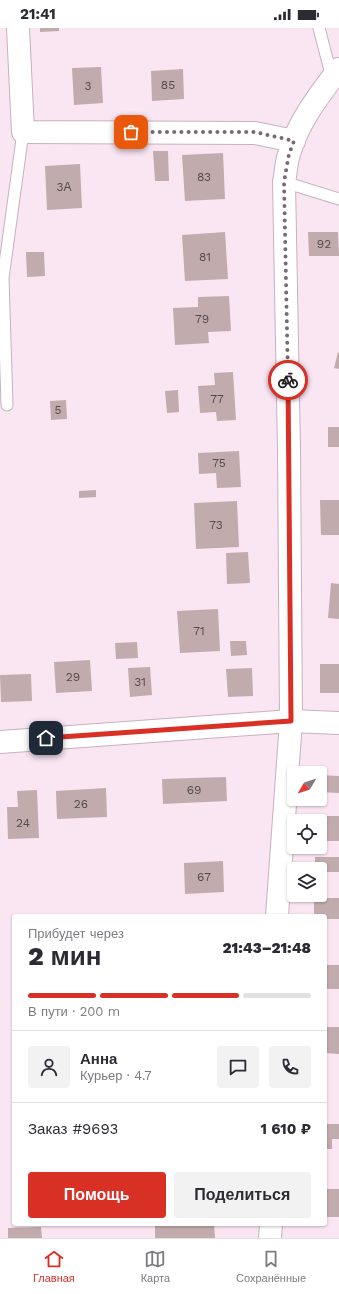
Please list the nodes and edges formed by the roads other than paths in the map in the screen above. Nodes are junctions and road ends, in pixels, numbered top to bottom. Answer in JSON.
{"nodes":[{"id":1,"x":18,"y":28,"type":"edge"},
{"id":2,"x":319,"y":28,"type":"edge"},
{"id":3,"x":335,"y":73,"type":"edge"},
{"id":4,"x":23,"y":132,"type":"junction"},
{"id":5,"x":294,"y":141,"type":"junction"},
{"id":6,"x":284,"y":182,"type":"junction"},
{"id":7,"x":339,"y":199,"type":"edge"},
{"id":8,"x":7,"y":405,"type":"dead end"},
{"id":9,"x":291,"y":721,"type":"junction"},
{"id":10,"x":339,"y":723,"type":"edge"},
{"id":11,"x":0,"y":742,"type":"edge"},
{"id":12,"x":277,"y":914,"type":"edge"},
{"id":13,"x":271,"y":1226,"type":"edge"},
{"id":14,"x":270,"y":1238,"type":"edge"}],
"edges":[{"from":1,"to":4,"type":"street"},
{"from":2,"to":3,"type":"lane"},
{"from":3,"to":5,"type":"street"},
{"from":4,"to":5,"type":"street"},
{"from":4,"to":8,"type":"lane"},
{"from":5,"to":6,"type":"street"},
{"from":6,"to":7,"type":"lane"},
{"from":6,"to":9,"type":"street"},
{"from":9,"to":10,"type":"street"},
{"from":9,"to":11,"type":"street"},
{"from":9,"to":12,"type":"street"},
{"from":13,"to":14,"type":"street"}]}
